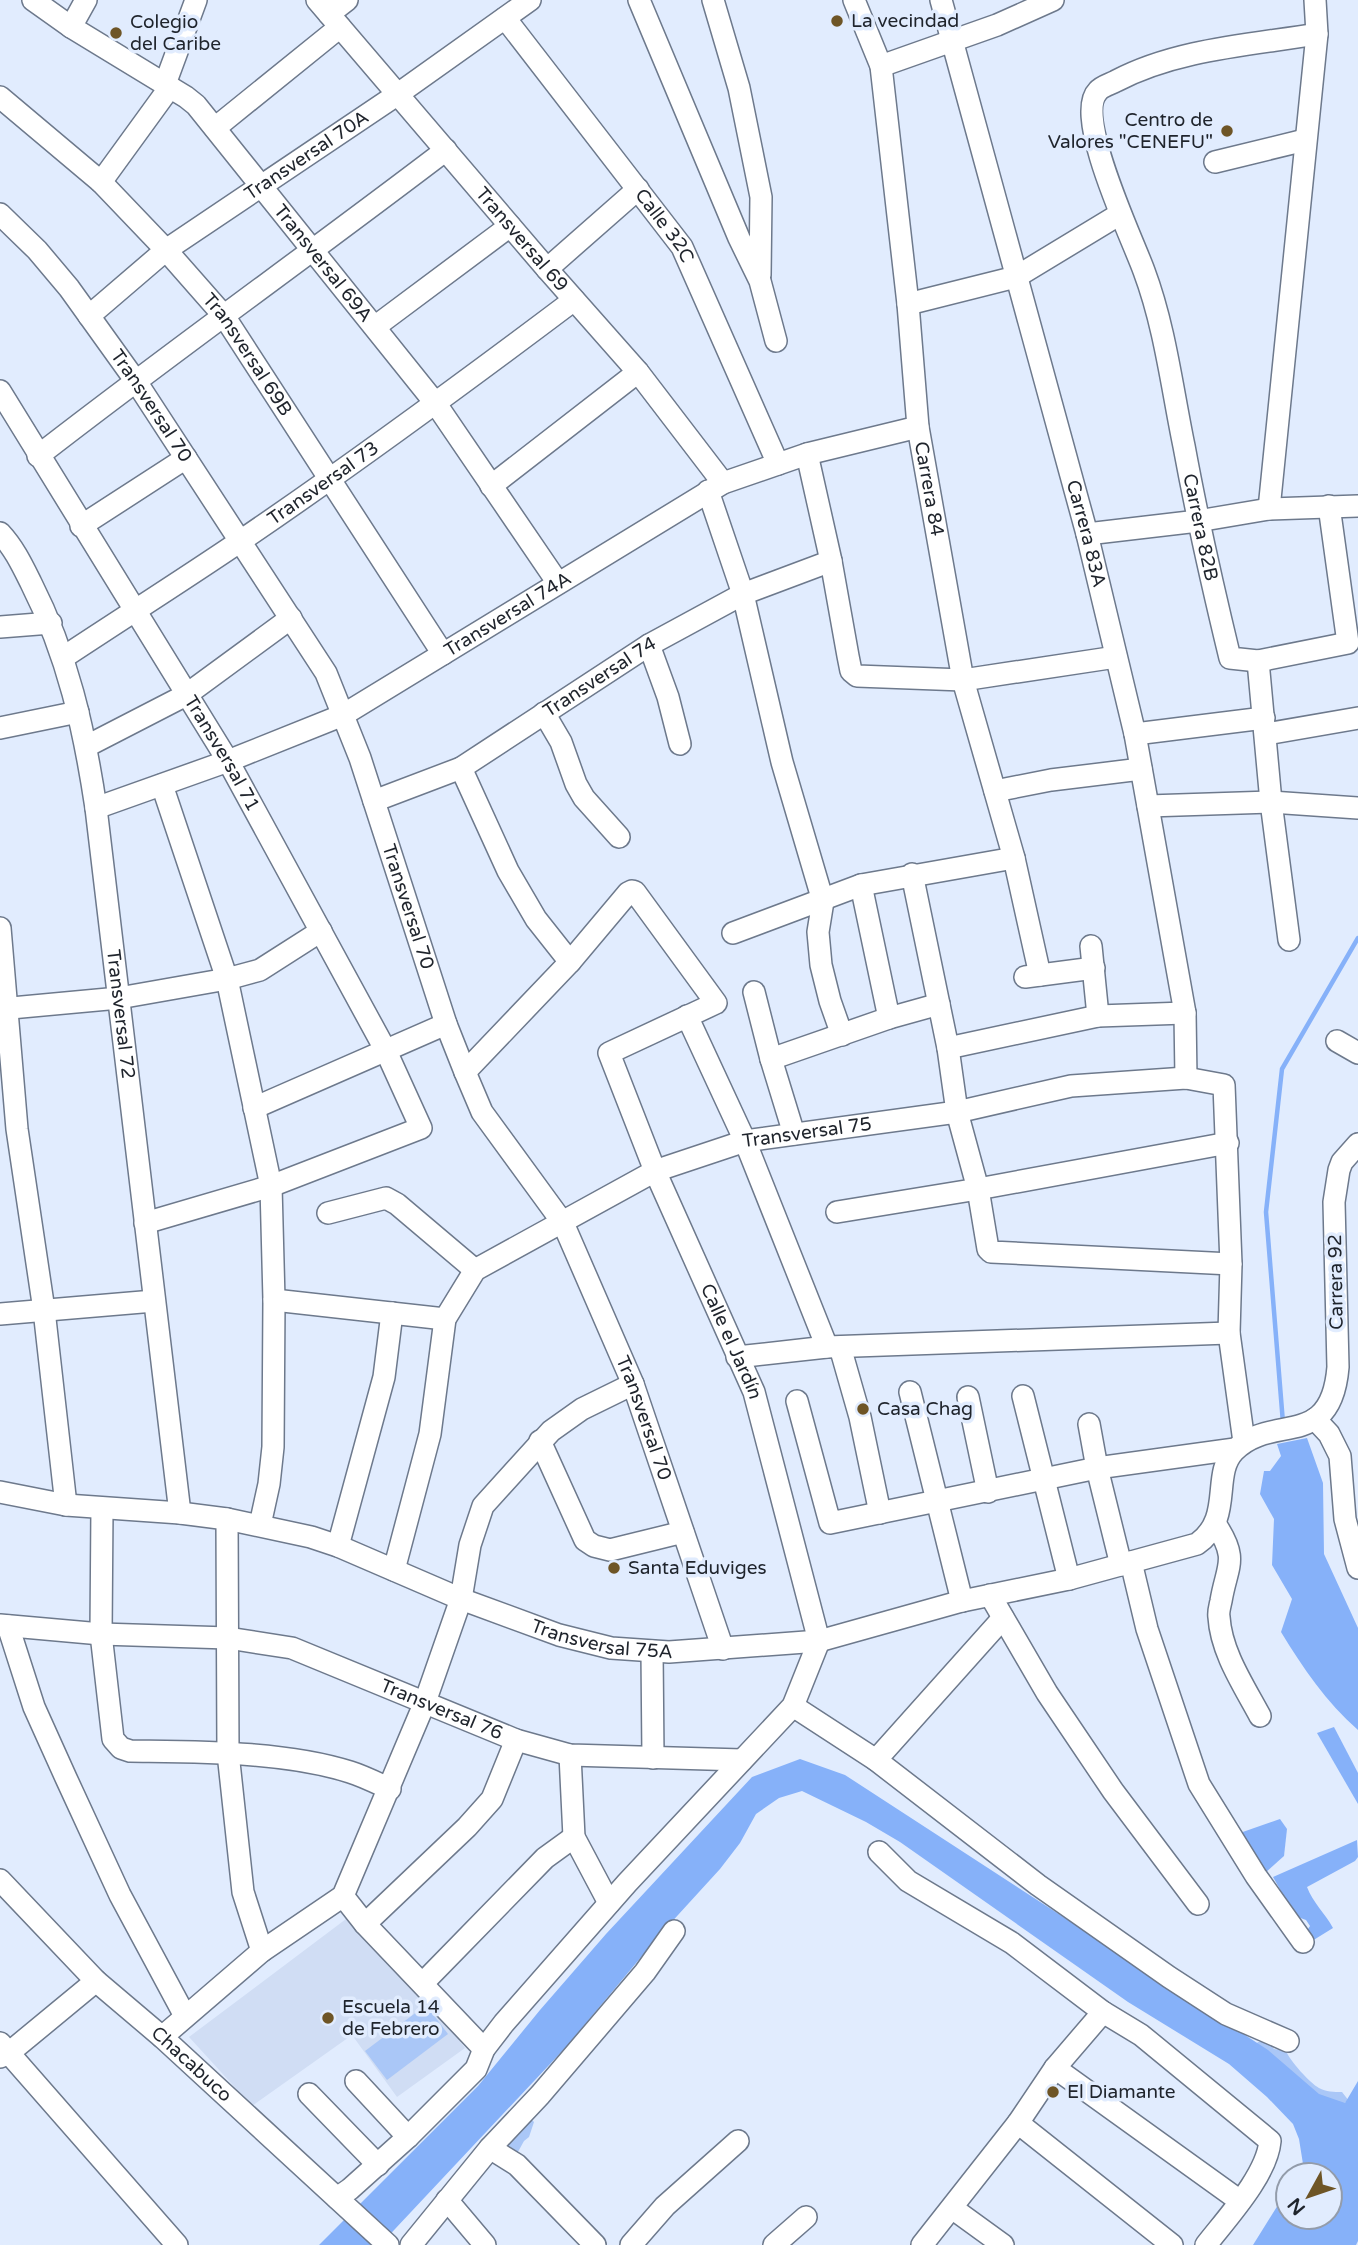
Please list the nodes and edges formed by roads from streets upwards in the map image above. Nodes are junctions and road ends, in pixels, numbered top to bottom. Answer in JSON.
{"nodes":[{"id":1,"x":33,"y":0,"type":"edge"},
{"id":2,"x":86,"y":0,"type":"edge"},
{"id":3,"x":196,"y":0,"type":"edge"},
{"id":4,"x":346,"y":0,"type":"edge"},
{"id":5,"x":530,"y":0,"type":"edge"},
{"id":6,"x":639,"y":0,"type":"edge"},
{"id":7,"x":713,"y":0,"type":"edge"},
{"id":8,"x":854,"y":0,"type":"edge"},
{"id":9,"x":941,"y":0,"type":"edge"},
{"id":10,"x":1053,"y":0,"type":"edge"},
{"id":11,"x":1315,"y":0,"type":"edge"},
{"id":12,"x":329,"y":14,"type":"edge"},
{"id":13,"x":505,"y":18,"type":"junction"},
{"id":14,"x":71,"y":27,"type":"junction"},
{"id":15,"x":1317,"y":34,"type":"junction"},
{"id":16,"x":953,"y":40,"type":"junction"},
{"id":17,"x":881,"y":66,"type":"junction"},
{"id":18,"x":168,"y":86,"type":"junction"},
{"id":19,"x":398,"y":94,"type":"junction"},
{"id":20,"x":0,"y":97,"type":"edge"},
{"id":21,"x":215,"y":128,"type":"junction"},
{"id":22,"x":1305,"y":140,"type":"junction"},
{"id":23,"x":446,"y":150,"type":"junction"},
{"id":24,"x":1215,"y":162,"type":"dead end"},
{"id":25,"x":101,"y":183,"type":"junction"},
{"id":26,"x":262,"y":185,"type":"junction"},
{"id":27,"x":638,"y":189,"type":"junction"},
{"id":28,"x":0,"y":214,"type":"edge"},
{"id":29,"x":1120,"y":214,"type":"junction"},
{"id":30,"x":510,"y":226,"type":"junction"},
{"id":31,"x":166,"y":250,"type":"junction"},
{"id":32,"x":313,"y":251,"type":"junction"},
{"id":33,"x":547,"y":269,"type":"junction"},
{"id":34,"x":1016,"y":276,"type":"junction"},
{"id":35,"x":760,"y":281,"type":"junction"},
{"id":36,"x":574,"y":300,"type":"junction"},
{"id":37,"x":908,"y":304,"type":"junction"},
{"id":38,"x":89,"y":316,"type":"junction"},
{"id":39,"x":224,"y":316,"type":"junction"},
{"id":40,"x":376,"y":327,"type":"junction"},
{"id":41,"x":776,"y":341,"type":"dead end"},
{"id":42,"x":638,"y":372,"type":"junction"},
{"id":43,"x":135,"y":380,"type":"junction"},
{"id":44,"x":0,"y":391,"type":"edge"},
{"id":45,"x":436,"y":404,"type":"junction"},
{"id":46,"x":918,"y":427,"type":"junction"},
{"id":47,"x":807,"y":454,"type":"junction"},
{"id":48,"x":38,"y":456,"type":"junction"},
{"id":49,"x":186,"y":458,"type":"junction"},
{"id":50,"x":778,"y":464,"type":"junction"},
{"id":51,"x":330,"y":479,"type":"junction"},
{"id":52,"x":491,"y":486,"type":"junction"},
{"id":53,"x":716,"y":487,"type":"junction"},
{"id":54,"x":1329,"y":506,"type":"junction"},
{"id":55,"x":1358,"y":506,"type":"edge"},
{"id":56,"x":1269,"y":509,"type":"junction"},
{"id":57,"x":1198,"y":521,"type":"junction"},
{"id":58,"x":81,"y":526,"type":"junction"},
{"id":59,"x":0,"y":533,"type":"edge"},
{"id":60,"x":1087,"y":534,"type":"junction"},
{"id":61,"x":240,"y":542,"type":"junction"},
{"id":62,"x":831,"y":561,"type":"junction"},
{"id":63,"x":558,"y":583,"type":"junction"},
{"id":64,"x":743,"y":594,"type":"junction"},
{"id":65,"x":134,"y":611,"type":"junction"},
{"id":66,"x":291,"y":618,"type":"junction"},
{"id":67,"x":51,"y":623,"type":"junction"},
{"id":68,"x":0,"y":627,"type":"edge"},
{"id":69,"x":649,"y":645,"type":"junction"},
{"id":70,"x":443,"y":654,"type":"junction"},
{"id":71,"x":64,"y":657,"type":"junction"},
{"id":72,"x":1116,"y":657,"type":"junction"},
{"id":73,"x":1258,"y":661,"type":"junction"},
{"id":74,"x":963,"y":680,"type":"junction"},
{"id":75,"x":186,"y":695,"type":"junction"},
{"id":76,"x":78,"y":712,"type":"junction"},
{"id":77,"x":544,"y":713,"type":"junction"},
{"id":78,"x":343,"y":715,"type":"junction"},
{"id":79,"x":1358,"y":718,"type":"edge"},
{"id":80,"x":1265,"y":726,"type":"junction"},
{"id":81,"x":0,"y":728,"type":"edge"},
{"id":82,"x":1135,"y":734,"type":"junction"},
{"id":83,"x":680,"y":744,"type":"dead end"},
{"id":84,"x":87,"y":746,"type":"junction"},
{"id":85,"x":228,"y":761,"type":"junction"},
{"id":86,"x":461,"y":768,"type":"junction"},
{"id":87,"x":1141,"y":769,"type":"junction"},
{"id":88,"x":162,"y":785,"type":"junction"},
{"id":89,"x":995,"y":791,"type":"junction"},
{"id":90,"x":374,"y":801,"type":"junction"},
{"id":91,"x":1271,"y":802,"type":"junction"},
{"id":92,"x":1148,"y":806,"type":"junction"},
{"id":93,"x":96,"y":808,"type":"junction"},
{"id":94,"x":1358,"y":808,"type":"edge"},
{"id":95,"x":619,"y":837,"type":"dead end"},
{"id":96,"x":1014,"y":858,"type":"junction"},
{"id":97,"x":912,"y":874,"type":"junction"},
{"id":98,"x":862,"y":885,"type":"junction"},
{"id":99,"x":823,"y":901,"type":"junction"},
{"id":100,"x":0,"y":928,"type":"edge"},
{"id":101,"x":321,"y":931,"type":"junction"},
{"id":102,"x":733,"y":933,"type":"dead end"},
{"id":103,"x":1289,"y":940,"type":"dead end"},
{"id":104,"x":1091,"y":946,"type":"dead end"},
{"id":105,"x":570,"y":962,"type":"junction"},
{"id":106,"x":1094,"y":968,"type":"junction"},
{"id":107,"x":228,"y":979,"type":"junction"},
{"id":108,"x":754,"y":992,"type":"dead end"},
{"id":109,"x":119,"y":998,"type":"junction"},
{"id":110,"x":939,"y":1004,"type":"junction"},
{"id":111,"x":4,"y":1008,"type":"edge"},
{"id":112,"x":1185,"y":1013,"type":"junction"},
{"id":113,"x":687,"y":1016,"type":"junction"},
{"id":114,"x":1098,"y":1016,"type":"junction"},
{"id":115,"x":889,"y":1018,"type":"junction"},
{"id":116,"x":446,"y":1024,"type":"junction"},
{"id":117,"x":842,"y":1035,"type":"junction"},
{"id":118,"x":1337,"y":1041,"type":"dead end"},
{"id":119,"x":948,"y":1048,"type":"junction"},
{"id":120,"x":386,"y":1051,"type":"junction"},
{"id":121,"x":1358,"y":1053,"type":"edge"},
{"id":122,"x":771,"y":1059,"type":"junction"},
{"id":123,"x":465,"y":1072,"type":"junction"},
{"id":124,"x":1186,"y":1078,"type":"junction"},
{"id":125,"x":254,"y":1108,"type":"junction"},
{"id":126,"x":957,"y":1112,"type":"junction"},
{"id":127,"x":8,"y":1130,"type":"edge"},
{"id":128,"x":794,"y":1134,"type":"junction"},
{"id":129,"x":744,"y":1141,"type":"junction"},
{"id":130,"x":1228,"y":1143,"type":"junction"},
{"id":131,"x":1358,"y":1144,"type":"edge"},
{"id":132,"x":655,"y":1171,"type":"junction"},
{"id":133,"x":271,"y":1186,"type":"junction"},
{"id":134,"x":978,"y":1189,"type":"junction"},
{"id":135,"x":837,"y":1212,"type":"dead end"},
{"id":136,"x":328,"y":1213,"type":"dead end"},
{"id":137,"x":145,"y":1223,"type":"junction"},
{"id":138,"x":563,"y":1223,"type":"junction"},
{"id":139,"x":1231,"y":1264,"type":"junction"},
{"id":140,"x":475,"y":1270,"type":"junction"},
{"id":141,"x":274,"y":1300,"type":"junction"},
{"id":142,"x":154,"y":1301,"type":"junction"},
{"id":143,"x":44,"y":1311,"type":"junction"},
{"id":144,"x":0,"y":1314,"type":"edge"},
{"id":145,"x":392,"y":1314,"type":"junction"},
{"id":146,"x":445,"y":1320,"type":"junction"},
{"id":147,"x":1229,"y":1333,"type":"junction"},
{"id":148,"x":833,"y":1347,"type":"junction"},
{"id":149,"x":737,"y":1357,"type":"junction"},
{"id":150,"x":632,"y":1384,"type":"junction"},
{"id":151,"x":910,"y":1392,"type":"dead end"},
{"id":152,"x":968,"y":1396,"type":"dead end"},
{"id":153,"x":1023,"y":1396,"type":"dead end"},
{"id":154,"x":797,"y":1401,"type":"dead end"},
{"id":155,"x":1311,"y":1421,"type":"junction"},
{"id":156,"x":1089,"y":1424,"type":"dead end"},
{"id":157,"x":540,"y":1441,"type":"junction"},
{"id":158,"x":1247,"y":1443,"type":"junction"},
{"id":159,"x":1097,"y":1468,"type":"junction"},
{"id":160,"x":1044,"y":1480,"type":"junction"},
{"id":161,"x":988,"y":1492,"type":"junction"},
{"id":162,"x":0,"y":1493,"type":"edge"},
{"id":163,"x":936,"y":1502,"type":"junction"},
{"id":164,"x":66,"y":1505,"type":"junction"},
{"id":165,"x":103,"y":1508,"type":"junction"},
{"id":166,"x":180,"y":1513,"type":"junction"},
{"id":167,"x":880,"y":1513,"type":"junction"},
{"id":168,"x":227,"y":1519,"type":"junction"},
{"id":169,"x":260,"y":1525,"type":"junction"},
{"id":170,"x":1212,"y":1531,"type":"junction"},
{"id":171,"x":683,"y":1532,"type":"junction"},
{"id":172,"x":338,"y":1546,"type":"junction"},
{"id":173,"x":1126,"y":1564,"type":"junction"},
{"id":174,"x":1358,"y":1568,"type":"edge"},
{"id":175,"x":394,"y":1570,"type":"junction"},
{"id":176,"x":1069,"y":1579,"type":"junction"},
{"id":177,"x":990,"y":1595,"type":"junction"},
{"id":178,"x":461,"y":1599,"type":"junction"},
{"id":179,"x":962,"y":1601,"type":"junction"},
{"id":180,"x":1003,"y":1618,"type":"junction"},
{"id":181,"x":4,"y":1625,"type":"edge"},
{"id":182,"x":101,"y":1634,"type":"junction"},
{"id":183,"x":228,"y":1638,"type":"junction"},
{"id":184,"x":819,"y":1641,"type":"junction"},
{"id":185,"x":723,"y":1649,"type":"junction"},
{"id":186,"x":652,"y":1651,"type":"junction"},
{"id":187,"x":425,"y":1702,"type":"junction"},
{"id":188,"x":793,"y":1706,"type":"junction"},
{"id":189,"x":1260,"y":1716,"type":"dead end"},
{"id":190,"x":516,"y":1740,"type":"junction"},
{"id":191,"x":228,"y":1753,"type":"junction"},
{"id":192,"x":570,"y":1755,"type":"junction"},
{"id":193,"x":653,"y":1758,"type":"junction"},
{"id":194,"x":742,"y":1760,"type":"junction"},
{"id":195,"x":876,"y":1760,"type":"junction"},
{"id":196,"x":390,"y":1789,"type":"junction"},
{"id":197,"x":574,"y":1837,"type":"junction"},
{"id":198,"x":879,"y":1852,"type":"dead end"},
{"id":199,"x":0,"y":1880,"type":"edge"},
{"id":200,"x":343,"y":1896,"type":"junction"},
{"id":201,"x":609,"y":1903,"type":"junction"},
{"id":202,"x":1198,"y":1904,"type":"dead end"},
{"id":203,"x":365,"y":1924,"type":"junction"},
{"id":204,"x":674,"y":1931,"type":"dead end"},
{"id":205,"x":1303,"y":1942,"type":"dead end"},
{"id":206,"x":262,"y":1951,"type":"junction"},
{"id":207,"x":96,"y":1981,"type":"junction"},
{"id":208,"x":423,"y":1983,"type":"junction"},
{"id":209,"x":1103,"y":2012,"type":"junction"},
{"id":210,"x":185,"y":2016,"type":"junction"},
{"id":211,"x":162,"y":2037,"type":"junction"},
{"id":212,"x":1288,"y":2041,"type":"dead end"},
{"id":213,"x":484,"y":2049,"type":"junction"},
{"id":214,"x":3,"y":2051,"type":"edge"},
{"id":215,"x":1055,"y":2067,"type":"junction"},
{"id":216,"x":356,"y":2081,"type":"dead end"},
{"id":217,"x":309,"y":2094,"type":"dead end"},
{"id":218,"x":1018,"y":2123,"type":"junction"},
{"id":219,"x":408,"y":2137,"type":"junction"},
{"id":220,"x":738,"y":2141,"type":"dead end"},
{"id":221,"x":490,"y":2148,"type":"junction"},
{"id":222,"x":377,"y":2165,"type":"junction"},
{"id":223,"x":447,"y":2200,"type":"junction"},
{"id":224,"x":341,"y":2201,"type":"junction"},
{"id":225,"x":1240,"y":2201,"type":"junction"},
{"id":226,"x":952,"y":2208,"type":"junction"},
{"id":227,"x":806,"y":2217,"type":"dead end"},
{"id":228,"x":177,"y":2245,"type":"edge"},
{"id":229,"x":388,"y":2245,"type":"edge"},
{"id":230,"x":411,"y":2245,"type":"edge"},
{"id":231,"x":485,"y":2245,"type":"edge"},
{"id":232,"x":595,"y":2245,"type":"edge"},
{"id":233,"x":631,"y":2245,"type":"edge"},
{"id":234,"x":774,"y":2245,"type":"edge"},
{"id":235,"x":922,"y":2245,"type":"edge"},
{"id":236,"x":1003,"y":2245,"type":"edge"},
{"id":237,"x":1172,"y":2245,"type":"edge"},
{"id":238,"x":1206,"y":2245,"type":"edge"}],
"edges":[{"from":1,"to":14,"type":"street","name":"Transversal 69A"},
{"from":2,"to":14,"type":"street"},
{"from":3,"to":18,"type":"street"},
{"from":4,"to":12,"type":"street"},
{"from":5,"to":13,"type":"street","name":"Transversal 70A"},
{"from":6,"to":35,"type":"street"},
{"from":7,"to":35,"type":"street"},
{"from":8,"to":17,"type":"street","name":"Carrera 84"},
{"from":9,"to":16,"type":"street","name":"Carrera 83A"},
{"from":10,"to":16,"type":"street"},
{"from":11,"to":15,"type":"street"},
{"from":12,"to":19,"type":"street","name":"Transversal 69"},
{"from":12,"to":21,"type":"street"},
{"from":13,"to":19,"type":"street","name":"Transversal 70A"},
{"from":13,"to":27,"type":"street","name":"Calle 32C"},
{"from":14,"to":18,"type":"street","name":"Transversal 69A"},
{"from":15,"to":22,"type":"street"},
{"from":15,"to":29,"type":"street","name":"Carrera 82B"},
{"from":16,"to":17,"type":"street"},
{"from":16,"to":34,"type":"street","name":"Carrera 83A"},
{"from":17,"to":37,"type":"street","name":"Carrera 84"},
{"from":18,"to":21,"type":"street","name":"Transversal 69A"},
{"from":18,"to":25,"type":"street"},
{"from":19,"to":23,"type":"street","name":"Transversal 69"},
{"from":19,"to":26,"type":"street","name":"Transversal 70A"},
{"from":20,"to":25,"type":"street","name":"Transversal 69B"},
{"from":21,"to":26,"type":"street","name":"Transversal 69A"},
{"from":22,"to":24,"type":"street"},
{"from":22,"to":56,"type":"street"},
{"from":23,"to":30,"type":"street","name":"Transversal 69"},
{"from":23,"to":32,"type":"street"},
{"from":25,"to":31,"type":"street","name":"Transversal 69B"},
{"from":26,"to":31,"type":"street","name":"Transversal 70A"},
{"from":26,"to":32,"type":"street","name":"Transversal 69A"},
{"from":27,"to":33,"type":"street"},
{"from":27,"to":50,"type":"street","name":"Calle 32C"},
{"from":28,"to":38,"type":"street","name":"Transversal 70"},
{"from":29,"to":34,"type":"street"},
{"from":29,"to":57,"type":"street","name":"Carrera 82B"},
{"from":30,"to":33,"type":"street","name":"Transversal 69"},
{"from":30,"to":40,"type":"street"},
{"from":31,"to":38,"type":"street","name":"Transversal 70A"},
{"from":31,"to":39,"type":"street","name":"Transversal 69B"},
{"from":32,"to":39,"type":"street"},
{"from":32,"to":40,"type":"street","name":"Transversal 69A"},
{"from":33,"to":36,"type":"street","name":"Transversal 69"},
{"from":34,"to":37,"type":"street"},
{"from":34,"to":60,"type":"street","name":"Carrera 83A"},
{"from":35,"to":41,"type":"street"},
{"from":36,"to":42,"type":"street","name":"Transversal 69"},
{"from":36,"to":45,"type":"street","name":"Transversal 73"},
{"from":37,"to":46,"type":"street","name":"Carrera 84"},
{"from":38,"to":43,"type":"street","name":"Transversal 70"},
{"from":39,"to":43,"type":"street"},
{"from":39,"to":51,"type":"street","name":"Transversal 69B"},
{"from":40,"to":45,"type":"street","name":"Transversal 69A"},
{"from":42,"to":52,"type":"street"},
{"from":42,"to":53,"type":"street","name":"Transversal 69"},
{"from":43,"to":48,"type":"street"},
{"from":43,"to":49,"type":"street","name":"Transversal 70"},
{"from":44,"to":48,"type":"street","name":"Transversal 71"},
{"from":45,"to":51,"type":"street","name":"Transversal 73"},
{"from":45,"to":52,"type":"street","name":"Transversal 69A"},
{"from":46,"to":47,"type":"street","name":"Transversal 74A"},
{"from":46,"to":74,"type":"street","name":"Carrera 84"},
{"from":47,"to":50,"type":"street","name":"Transversal 74A"},
{"from":47,"to":62,"type":"street"},
{"from":48,"to":58,"type":"street","name":"Transversal 71"},
{"from":49,"to":58,"type":"street"},
{"from":49,"to":61,"type":"street","name":"Transversal 70"},
{"from":50,"to":53,"type":"street","name":"Transversal 74A"},
{"from":51,"to":61,"type":"street","name":"Transversal 73"},
{"from":51,"to":70,"type":"street","name":"Transversal 69B"},
{"from":52,"to":63,"type":"street","name":"Transversal 69A"},
{"from":53,"to":63,"type":"street","name":"Transversal 74A"},
{"from":53,"to":64,"type":"street","name":"Transversal 69"},
{"from":54,"to":55,"type":"street"},
{"from":54,"to":56,"type":"street"},
{"from":54,"to":73,"type":"street"},
{"from":56,"to":57,"type":"street"},
{"from":57,"to":60,"type":"street"},
{"from":57,"to":73,"type":"street","name":"Carrera 82B"},
{"from":58,"to":65,"type":"street","name":"Transversal 71"},
{"from":59,"to":67,"type":"street","name":"Transversal 72"},
{"from":60,"to":72,"type":"street","name":"Carrera 83A"},
{"from":61,"to":65,"type":"street","name":"Transversal 73"},
{"from":61,"to":66,"type":"street","name":"Transversal 70"},
{"from":62,"to":64,"type":"street","name":"Transversal 74"},
{"from":62,"to":74,"type":"street"},
{"from":63,"to":70,"type":"street","name":"Transversal 74A"},
{"from":64,"to":69,"type":"street","name":"Transversal 74"},
{"from":64,"to":99,"type":"street","name":"Transversal 69"},
{"from":65,"to":71,"type":"street","name":"Transversal 73"},
{"from":65,"to":75,"type":"street","name":"Transversal 71"},
{"from":66,"to":75,"type":"street"},
{"from":66,"to":78,"type":"street","name":"Transversal 70"},
{"from":67,"to":68,"type":"street"},
{"from":67,"to":71,"type":"street","name":"Transversal 72"},
{"from":69,"to":77,"type":"street","name":"Transversal 74"},
{"from":69,"to":83,"type":"street"},
{"from":70,"to":78,"type":"street","name":"Transversal 74A"},
{"from":71,"to":76,"type":"street","name":"Transversal 72"},
{"from":72,"to":74,"type":"street"},
{"from":72,"to":82,"type":"street","name":"Carrera 83A"},
{"from":73,"to":80,"type":"street"},
{"from":74,"to":89,"type":"street","name":"Carrera 84"},
{"from":75,"to":84,"type":"street"},
{"from":75,"to":85,"type":"street","name":"Transversal 71"},
{"from":76,"to":81,"type":"street"},
{"from":76,"to":84,"type":"street","name":"Transversal 72"},
{"from":77,"to":86,"type":"street","name":"Transversal 74"},
{"from":77,"to":95,"type":"street"},
{"from":78,"to":85,"type":"street","name":"Transversal 74A"},
{"from":78,"to":90,"type":"street","name":"Transversal 70"},
{"from":79,"to":80,"type":"street"},
{"from":80,"to":82,"type":"street"},
{"from":80,"to":91,"type":"street"},
{"from":82,"to":87,"type":"street","name":"Carrera 83A"},
{"from":84,"to":93,"type":"street","name":"Transversal 72"},
{"from":85,"to":88,"type":"street","name":"Transversal 74A"},
{"from":85,"to":101,"type":"street","name":"Transversal 71"},
{"from":86,"to":90,"type":"street","name":"Transversal 74"},
{"from":86,"to":105,"type":"street"},
{"from":87,"to":89,"type":"street"},
{"from":87,"to":92,"type":"street","name":"Carrera 83A"},
{"from":88,"to":93,"type":"street","name":"Transversal 74A"},
{"from":88,"to":107,"type":"street"},
{"from":89,"to":96,"type":"street","name":"Carrera 84"},
{"from":90,"to":116,"type":"street","name":"Transversal 70"},
{"from":91,"to":92,"type":"street"},
{"from":91,"to":94,"type":"street"},
{"from":91,"to":103,"type":"street"},
{"from":92,"to":112,"type":"street","name":"Carrera 83A"},
{"from":93,"to":109,"type":"street","name":"Transversal 72"},
{"from":96,"to":97,"type":"street"},
{"from":96,"to":106,"type":"street","name":"Carrera 84"},
{"from":97,"to":98,"type":"street"},
{"from":97,"to":110,"type":"street"},
{"from":98,"to":99,"type":"street"},
{"from":98,"to":115,"type":"street"},
{"from":99,"to":102,"type":"street"},
{"from":99,"to":117,"type":"street"},
{"from":100,"to":111,"type":"street"},
{"from":101,"to":107,"type":"street"},
{"from":101,"to":120,"type":"street","name":"Transversal 71"},
{"from":104,"to":106,"type":"street"},
{"from":105,"to":113,"type":"street"},
{"from":105,"to":123,"type":"street"},
{"from":106,"to":114,"type":"street"},
{"from":107,"to":109,"type":"street"},
{"from":107,"to":125,"type":"street"},
{"from":108,"to":122,"type":"street"},
{"from":109,"to":111,"type":"street"},
{"from":109,"to":137,"type":"street","name":"Transversal 72"},
{"from":110,"to":115,"type":"street"},
{"from":110,"to":119,"type":"street"},
{"from":111,"to":127,"type":"street"},
{"from":112,"to":114,"type":"street"},
{"from":112,"to":124,"type":"street","name":"Carrera 83A"},
{"from":113,"to":129,"type":"street"},
{"from":113,"to":132,"type":"street","name":"Calle el Jardín"},
{"from":114,"to":119,"type":"street"},
{"from":115,"to":117,"type":"street"},
{"from":116,"to":120,"type":"street"},
{"from":116,"to":123,"type":"street","name":"Transversal 70"},
{"from":117,"to":122,"type":"street"},
{"from":118,"to":121,"type":"street"},
{"from":119,"to":126,"type":"street"},
{"from":120,"to":125,"type":"street"},
{"from":120,"to":133,"type":"street","name":"Transversal 71"},
{"from":122,"to":128,"type":"street"},
{"from":123,"to":138,"type":"street","name":"Transversal 70"},
{"from":124,"to":126,"type":"street","name":"Transversal 75"},
{"from":124,"to":130,"type":"street","name":"Transversal 75"},
{"from":125,"to":133,"type":"street"},
{"from":126,"to":128,"type":"street","name":"Transversal 75"},
{"from":126,"to":134,"type":"street"},
{"from":127,"to":143,"type":"street"},
{"from":128,"to":129,"type":"street","name":"Transversal 75"},
{"from":129,"to":132,"type":"street","name":"Transversal 75"},
{"from":129,"to":148,"type":"street"},
{"from":130,"to":134,"type":"street"},
{"from":130,"to":139,"type":"street"},
{"from":131,"to":155,"type":"street","name":"Carrera 92"},
{"from":132,"to":138,"type":"street","name":"Transversal 75"},
{"from":132,"to":149,"type":"street","name":"Calle el Jardín"},
{"from":133,"to":137,"type":"street"},
{"from":133,"to":141,"type":"street"},
{"from":134,"to":135,"type":"street"},
{"from":134,"to":139,"type":"street"},
{"from":136,"to":140,"type":"street"},
{"from":137,"to":142,"type":"street","name":"Transversal 72"},
{"from":138,"to":140,"type":"street","name":"Transversal 75"},
{"from":138,"to":150,"type":"street","name":"Transversal 70"},
{"from":139,"to":147,"type":"street"},
{"from":140,"to":146,"type":"street"},
{"from":141,"to":145,"type":"street"},
{"from":141,"to":169,"type":"street"},
{"from":142,"to":143,"type":"street"},
{"from":142,"to":166,"type":"street","name":"Transversal 72"},
{"from":143,"to":144,"type":"street"},
{"from":143,"to":164,"type":"street"},
{"from":145,"to":146,"type":"street"},
{"from":145,"to":172,"type":"street"},
{"from":146,"to":175,"type":"street"},
{"from":147,"to":148,"type":"street"},
{"from":147,"to":158,"type":"street"},
{"from":148,"to":149,"type":"street"},
{"from":148,"to":167,"type":"street"},
{"from":149,"to":184,"type":"street","name":"Calle el Jardín"},
{"from":150,"to":157,"type":"street"},
{"from":150,"to":171,"type":"street","name":"Transversal 70"},
{"from":151,"to":163,"type":"street"},
{"from":152,"to":161,"type":"street"},
{"from":153,"to":160,"type":"street"},
{"from":154,"to":167,"type":"street"},
{"from":155,"to":158,"type":"street"},
{"from":155,"to":174,"type":"street"},
{"from":156,"to":159,"type":"street"},
{"from":157,"to":171,"type":"street"},
{"from":157,"to":178,"type":"street"},
{"from":158,"to":159,"type":"street"},
{"from":158,"to":170,"type":"street"},
{"from":159,"to":160,"type":"street"},
{"from":159,"to":173,"type":"street"},
{"from":160,"to":161,"type":"street"},
{"from":160,"to":176,"type":"street"},
{"from":161,"to":163,"type":"street"},
{"from":162,"to":164,"type":"street","name":"Transversal 75A"},
{"from":163,"to":167,"type":"street"},
{"from":163,"to":179,"type":"street"},
{"from":164,"to":165,"type":"street","name":"Transversal 75A"},
{"from":165,"to":166,"type":"street","name":"Transversal 75A"},
{"from":165,"to":182,"type":"street"},
{"from":166,"to":168,"type":"street","name":"Transversal 75A"},
{"from":168,"to":169,"type":"street","name":"Transversal 75A"},
{"from":168,"to":183,"type":"street"},
{"from":169,"to":172,"type":"street","name":"Transversal 75A"},
{"from":170,"to":173,"type":"street","name":"Transversal 75A"},
{"from":170,"to":189,"type":"street"},
{"from":171,"to":185,"type":"street","name":"Transversal 70"},
{"from":172,"to":175,"type":"street","name":"Transversal 75A"},
{"from":173,"to":176,"type":"street","name":"Transversal 75A"},
{"from":173,"to":205,"type":"street"},
{"from":175,"to":178,"type":"street","name":"Transversal 75A"},
{"from":176,"to":177,"type":"street","name":"Transversal 75A"},
{"from":177,"to":179,"type":"street","name":"Transversal 75A"},
{"from":177,"to":180,"type":"street"},
{"from":178,"to":186,"type":"street","name":"Transversal 75A"},
{"from":178,"to":187,"type":"street"},
{"from":179,"to":184,"type":"street","name":"Transversal 75A"},
{"from":180,"to":195,"type":"street"},
{"from":180,"to":202,"type":"street"},
{"from":181,"to":182,"type":"street","name":"Transversal 76"},
{"from":181,"to":210,"type":"street"},
{"from":182,"to":183,"type":"street","name":"Transversal 76"},
{"from":182,"to":191,"type":"street"},
{"from":183,"to":187,"type":"street","name":"Transversal 76"},
{"from":183,"to":191,"type":"street"},
{"from":184,"to":185,"type":"street","name":"Transversal 75A"},
{"from":184,"to":188,"type":"street"},
{"from":185,"to":186,"type":"street","name":"Transversal 75A"},
{"from":186,"to":193,"type":"street"},
{"from":187,"to":190,"type":"street","name":"Transversal 76"},
{"from":187,"to":196,"type":"street"},
{"from":188,"to":194,"type":"street"},
{"from":188,"to":195,"type":"street"},
{"from":190,"to":192,"type":"street","name":"Transversal 76"},
{"from":190,"to":203,"type":"street"},
{"from":191,"to":196,"type":"street"},
{"from":191,"to":206,"type":"street"},
{"from":192,"to":193,"type":"street","name":"Transversal 76"},
{"from":192,"to":197,"type":"street"},
{"from":193,"to":194,"type":"street","name":"Transversal 76"},
{"from":194,"to":201,"type":"street"},
{"from":195,"to":212,"type":"street"},
{"from":196,"to":200,"type":"street"},
{"from":197,"to":201,"type":"street"},
{"from":197,"to":208,"type":"street"},
{"from":198,"to":209,"type":"street"},
{"from":199,"to":207,"type":"street","name":"Chacabuco"},
{"from":200,"to":203,"type":"street"},
{"from":200,"to":206,"type":"street"},
{"from":201,"to":213,"type":"street"},
{"from":203,"to":208,"type":"street"},
{"from":204,"to":221,"type":"street"},
{"from":206,"to":210,"type":"street"},
{"from":207,"to":211,"type":"street","name":"Chacabuco"},
{"from":207,"to":214,"type":"street"},
{"from":208,"to":213,"type":"street"},
{"from":209,"to":215,"type":"street"},
{"from":209,"to":225,"type":"street"},
{"from":210,"to":211,"type":"street"},
{"from":211,"to":224,"type":"street","name":"Chacabuco"},
{"from":213,"to":219,"type":"street"},
{"from":214,"to":228,"type":"street"},
{"from":215,"to":218,"type":"street"},
{"from":215,"to":225,"type":"street"},
{"from":216,"to":219,"type":"street"},
{"from":217,"to":222,"type":"street"},
{"from":218,"to":226,"type":"street"},
{"from":218,"to":237,"type":"street"},
{"from":219,"to":222,"type":"street"},
{"from":220,"to":233,"type":"street"},
{"from":221,"to":223,"type":"street"},
{"from":221,"to":232,"type":"street"},
{"from":222,"to":224,"type":"street"},
{"from":223,"to":230,"type":"street"},
{"from":223,"to":231,"type":"street"},
{"from":224,"to":229,"type":"street","name":"Chacabuco"},
{"from":225,"to":238,"type":"street"},
{"from":226,"to":235,"type":"street"},
{"from":226,"to":236,"type":"street"},
{"from":227,"to":234,"type":"street"}]}
